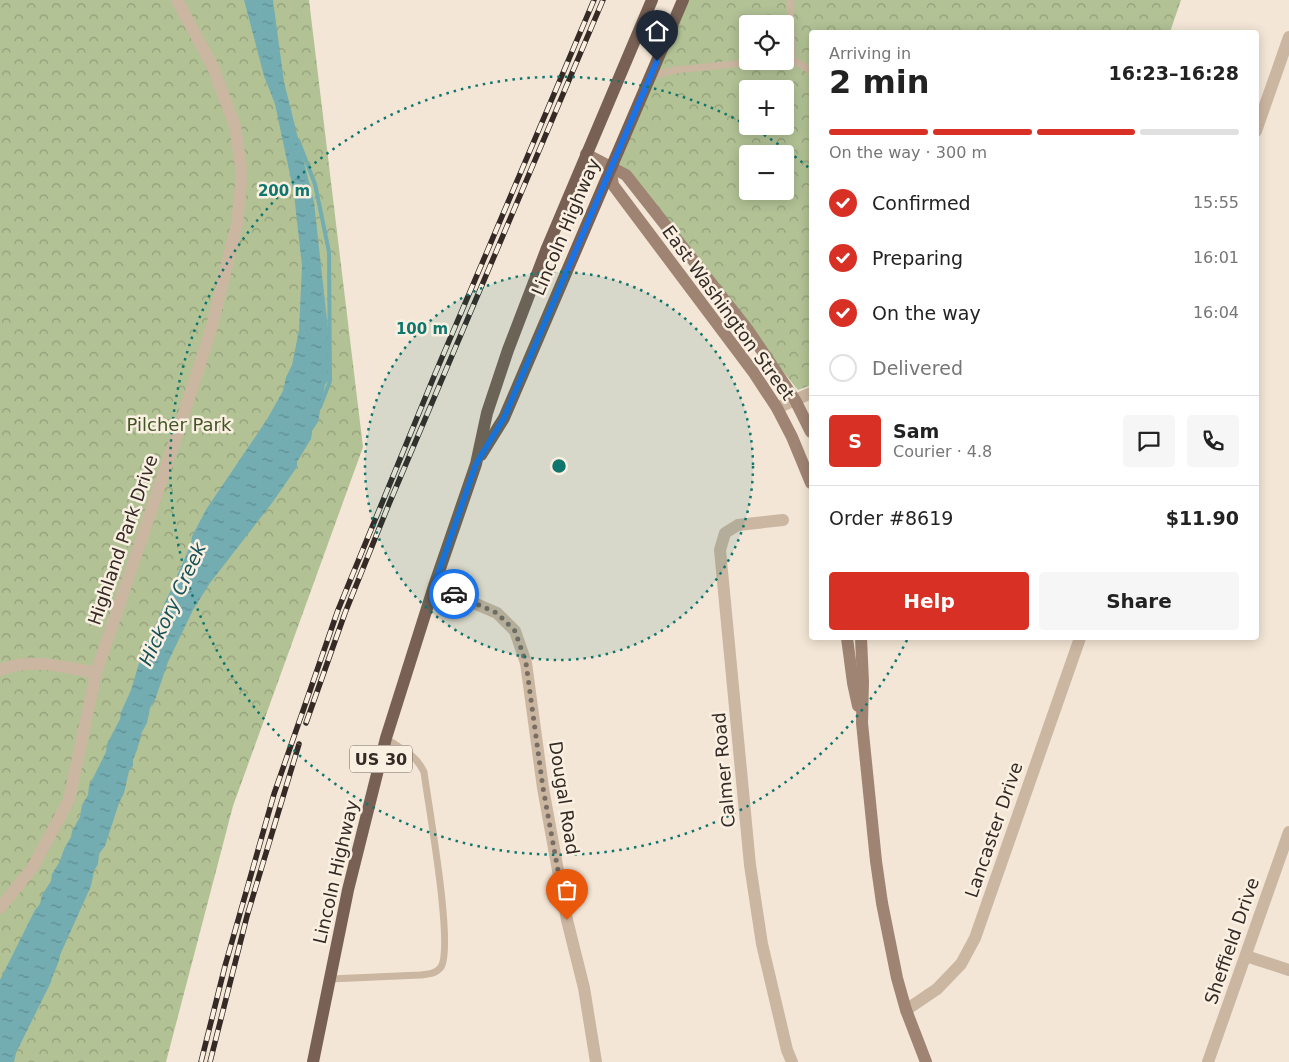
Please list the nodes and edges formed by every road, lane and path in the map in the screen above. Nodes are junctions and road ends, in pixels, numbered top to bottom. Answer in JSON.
{"nodes":[{"id":1,"x":177,"y":0,"type":"edge"},
{"id":2,"x":652,"y":0,"type":"edge"},
{"id":3,"x":683,"y":0,"type":"edge"},
{"id":4,"x":790,"y":0,"type":"edge"},
{"id":5,"x":789,"y":15,"type":"edge"},
{"id":6,"x":1289,"y":37,"type":"edge"},
{"id":7,"x":794,"y":62,"type":"edge"},
{"id":8,"x":739,"y":64,"type":"edge"},
{"id":9,"x":809,"y":70,"type":"edge"},
{"id":10,"x":651,"y":76,"type":"junction"},
{"id":11,"x":1259,"y":122,"type":"edge"},
{"id":12,"x":586,"y":154,"type":"junction"},
{"id":13,"x":610,"y":168,"type":"junction"},
{"id":14,"x":809,"y":394,"type":"edge"},
{"id":15,"x":795,"y":400,"type":"junction"},
{"id":16,"x":777,"y":408,"type":"junction"},
{"id":17,"x":809,"y":428,"type":"edge"},
{"id":18,"x":476,"y":464,"type":"junction"},
{"id":19,"x":809,"y":478,"type":"edge"},
{"id":20,"x":783,"y":520,"type":"dead end"},
{"id":21,"x":434,"y":586,"type":"junction"},
{"id":22,"x":847,"y":640,"type":"edge"},
{"id":23,"x":861,"y":640,"type":"edge"},
{"id":24,"x":1079,"y":640,"type":"edge"},
{"id":25,"x":0,"y":670,"type":"edge"},
{"id":26,"x":96,"y":673,"type":"junction"},
{"id":27,"x":862,"y":723,"type":"junction"},
{"id":28,"x":386,"y":738,"type":"junction"},
{"id":29,"x":1289,"y":832,"type":"edge"},
{"id":30,"x":0,"y":908,"type":"edge"},
{"id":31,"x":1246,"y":956,"type":"junction"},
{"id":32,"x":1289,"y":970,"type":"edge"},
{"id":33,"x":330,"y":979,"type":"junction"},
{"id":34,"x":906,"y":1010,"type":"junction"},
{"id":35,"x":313,"y":1062,"type":"edge"},
{"id":36,"x":596,"y":1062,"type":"edge"},
{"id":37,"x":792,"y":1062,"type":"edge"},
{"id":38,"x":926,"y":1062,"type":"edge"},
{"id":39,"x":1208,"y":1062,"type":"edge"}],
"edges":[{"from":1,"to":26,"type":"street","name":"Highland Park Drive"},
{"from":2,"to":12,"type":"main road","name":"Lincoln Highway","number":"US 30"},
{"from":3,"to":10,"type":"main road","name":"Lincoln Highway","number":"US 30"},
{"from":4,"to":5,"type":"lane"},
{"from":6,"to":11,"type":"street"},
{"from":7,"to":9,"type":"lane"},
{"from":8,"to":10,"type":"lane"},
{"from":10,"to":13,"type":"main road","name":"Lincoln Highway","number":"US 30"},
{"from":12,"to":13,"type":"street","name":"East Washington Street"},
{"from":12,"to":18,"type":"main road","name":"Lincoln Highway","number":"US 30"},
{"from":13,"to":15,"type":"street","name":"East Washington Street"},
{"from":13,"to":16,"type":"street","name":"East Washington Street"},
{"from":13,"to":18,"type":"main road","name":"Lincoln Highway","number":"US 30"},
{"from":14,"to":15,"type":"street"},
{"from":15,"to":16,"type":"street"},
{"from":15,"to":17,"type":"street","name":"East Washington Street"},
{"from":16,"to":19,"type":"street","name":"East Washington Street"},
{"from":18,"to":21,"type":"main road","name":"Lincoln Highway","number":"US 30"},
{"from":20,"to":37,"type":"street","name":"Calmer Road"},
{"from":21,"to":28,"type":"main road","name":"Lincoln Highway","number":"US 30"},
{"from":21,"to":36,"type":"street","name":"Dougal Road"},
{"from":22,"to":27,"type":"street"},
{"from":23,"to":27,"type":"street"},
{"from":24,"to":34,"type":"street","name":"Lancaster Drive"},
{"from":25,"to":26,"type":"street"},
{"from":26,"to":30,"type":"street","name":"Highland Park Drive"},
{"from":27,"to":34,"type":"street"},
{"from":28,"to":33,"type":"main road","name":"Lincoln Highway","number":"US 30"},
{"from":28,"to":33,"type":"lane"},
{"from":29,"to":31,"type":"street","name":"Sheffield Drive"},
{"from":31,"to":32,"type":"street"},
{"from":31,"to":39,"type":"street","name":"Sheffield Drive"},
{"from":33,"to":35,"type":"main road","name":"Lincoln Highway","number":"US 30"},
{"from":34,"to":38,"type":"street"}]}
